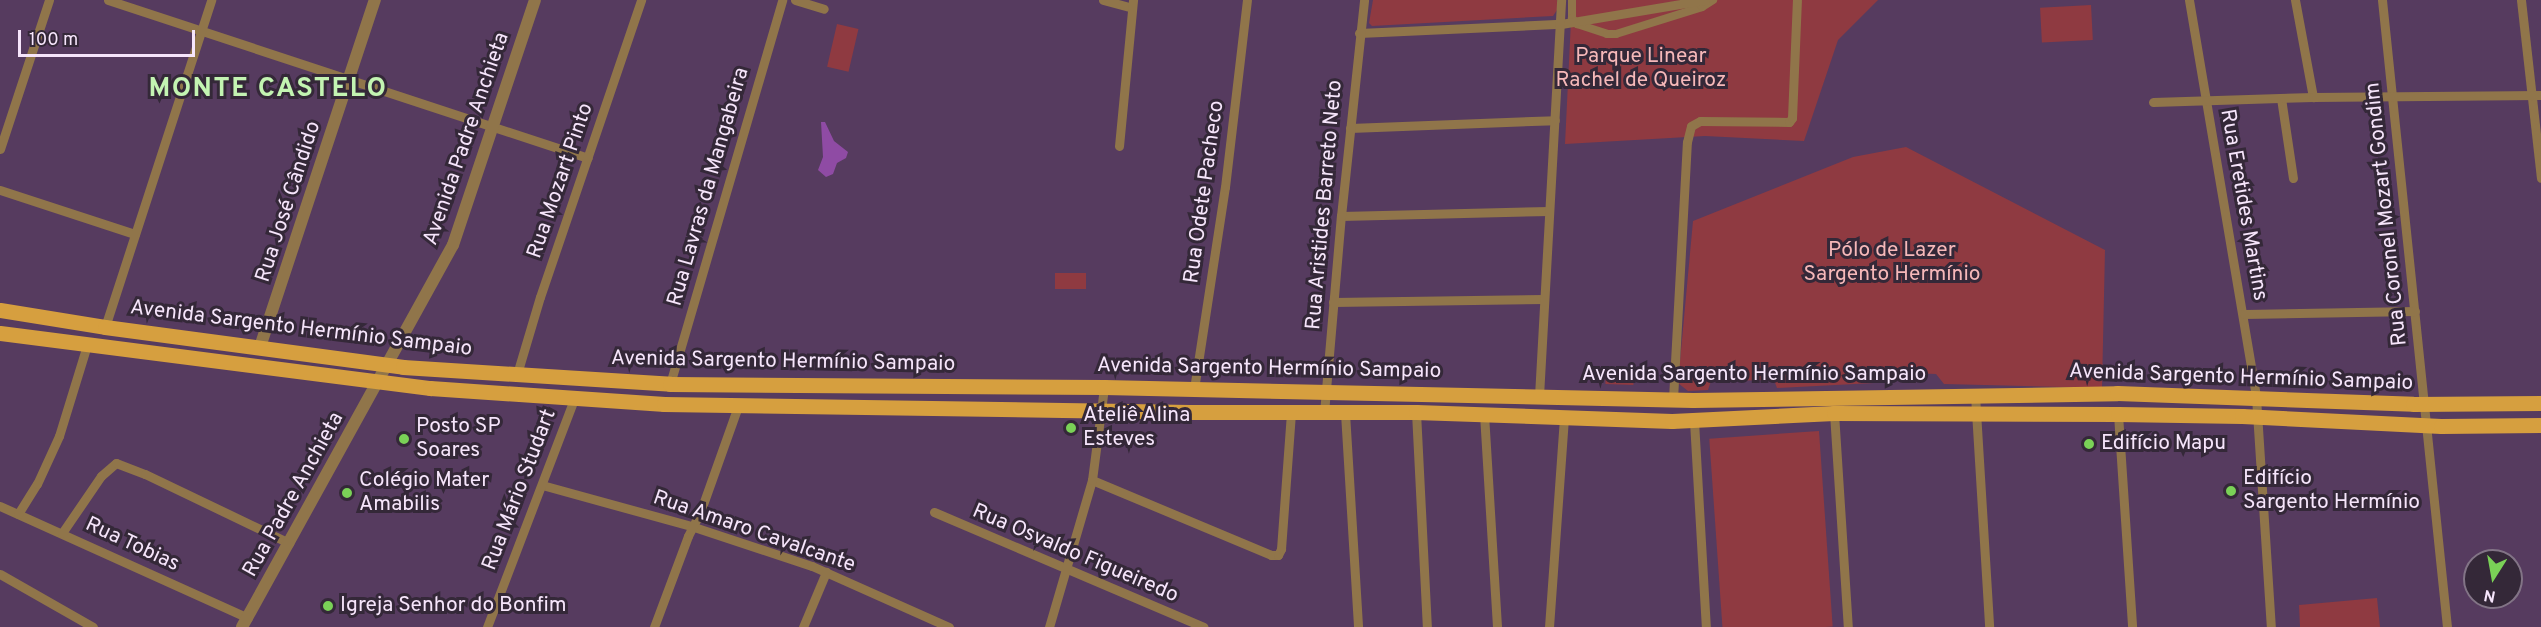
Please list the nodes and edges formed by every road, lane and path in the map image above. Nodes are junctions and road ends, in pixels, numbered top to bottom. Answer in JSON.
{"nodes":[{"id":1,"x":49,"y":0,"type":"edge"},
{"id":2,"x":108,"y":0,"type":"edge"},
{"id":3,"x":211,"y":0,"type":"edge"},
{"id":4,"x":375,"y":0,"type":"edge"},
{"id":5,"x":535,"y":0,"type":"edge"},
{"id":6,"x":641,"y":0,"type":"edge"},
{"id":7,"x":782,"y":0,"type":"edge"},
{"id":8,"x":795,"y":0,"type":"edge"},
{"id":9,"x":1103,"y":0,"type":"edge"},
{"id":10,"x":1247,"y":0,"type":"edge"},
{"id":11,"x":1364,"y":0,"type":"edge"},
{"id":12,"x":1561,"y":0,"type":"edge"},
{"id":13,"x":1572,"y":0,"type":"edge"},
{"id":14,"x":1705,"y":0,"type":"edge"},
{"id":15,"x":1713,"y":0,"type":"edge"},
{"id":16,"x":1797,"y":0,"type":"edge"},
{"id":17,"x":2189,"y":0,"type":"edge"},
{"id":18,"x":2295,"y":0,"type":"edge"},
{"id":19,"x":2382,"y":0,"type":"edge"},
{"id":20,"x":2521,"y":0,"type":"edge"},
{"id":21,"x":1132,"y":4,"type":"edge"},
{"id":22,"x":824,"y":9,"type":"dead end"},
{"id":23,"x":1575,"y":22,"type":"junction"},
{"id":24,"x":1561,"y":24,"type":"junction"},
{"id":25,"x":201,"y":30,"type":"junction"},
{"id":26,"x":1359,"y":33,"type":"junction"},
{"id":27,"x":350,"y":80,"type":"junction"},
{"id":28,"x":2537,"y":95,"type":"edge"},
{"id":29,"x":2393,"y":96,"type":"junction"},
{"id":30,"x":2313,"y":97,"type":"junction"},
{"id":31,"x":2281,"y":98,"type":"junction"},
{"id":32,"x":2206,"y":99,"type":"junction"},
{"id":33,"x":2152,"y":102,"type":"dead end"},
{"id":34,"x":1555,"y":120,"type":"junction"},
{"id":35,"x":494,"y":128,"type":"junction"},
{"id":36,"x":1350,"y":128,"type":"junction"},
{"id":37,"x":1119,"y":146,"type":"dead end"},
{"id":38,"x":0,"y":149,"type":"edge"},
{"id":39,"x":588,"y":158,"type":"junction"},
{"id":40,"x":2293,"y":178,"type":"dead end"},
{"id":41,"x":2541,"y":178,"type":"edge"},
{"id":42,"x":0,"y":190,"type":"edge"},
{"id":43,"x":1549,"y":211,"type":"junction"},
{"id":44,"x":1341,"y":216,"type":"junction"},
{"id":45,"x":135,"y":234,"type":"junction"},
{"id":46,"x":1544,"y":299,"type":"junction"},
{"id":47,"x":1333,"y":302,"type":"junction"},
{"id":48,"x":0,"y":310,"type":"edge"},
{"id":49,"x":2415,"y":311,"type":"junction"},
{"id":50,"x":2244,"y":314,"type":"junction"},
{"id":51,"x":105,"y":327,"type":"junction"},
{"id":52,"x":2,"y":337,"type":"edge"},
{"id":53,"x":87,"y":345,"type":"junction"},
{"id":54,"x":260,"y":347,"type":"junction"},
{"id":55,"x":388,"y":364,"type":"junction"},
{"id":56,"x":517,"y":374,"type":"junction"},
{"id":57,"x":379,"y":382,"type":"junction"},
{"id":58,"x":670,"y":384,"type":"junction"},
{"id":59,"x":1104,"y":387,"type":"junction"},
{"id":60,"x":1194,"y":389,"type":"junction"},
{"id":61,"x":1326,"y":391,"type":"junction"},
{"id":62,"x":1975,"y":395,"type":"junction"},
{"id":63,"x":1539,"y":396,"type":"junction"},
{"id":64,"x":2256,"y":397,"type":"junction"},
{"id":65,"x":573,"y":399,"type":"junction"},
{"id":66,"x":1673,"y":399,"type":"junction"},
{"id":67,"x":2541,"y":403,"type":"edge"},
{"id":68,"x":2425,"y":404,"type":"junction"},
{"id":69,"x":738,"y":406,"type":"junction"},
{"id":70,"x":1101,"y":411,"type":"junction"},
{"id":71,"x":1416,"y":412,"type":"junction"},
{"id":72,"x":1291,"y":413,"type":"junction"},
{"id":73,"x":1324,"y":413,"type":"junction"},
{"id":74,"x":1345,"y":413,"type":"junction"},
{"id":75,"x":1834,"y":413,"type":"junction"},
{"id":76,"x":1484,"y":414,"type":"junction"},
{"id":77,"x":1976,"y":414,"type":"junction"},
{"id":78,"x":2118,"y":414,"type":"junction"},
{"id":79,"x":1564,"y":417,"type":"junction"},
{"id":80,"x":2258,"y":417,"type":"junction"},
{"id":81,"x":1694,"y":421,"type":"junction"},
{"id":82,"x":2427,"y":425,"type":"junction"},
{"id":83,"x":2541,"y":425,"type":"edge"},
{"id":84,"x":1092,"y":480,"type":"junction"},
{"id":85,"x":542,"y":485,"type":"junction"},
{"id":86,"x":0,"y":506,"type":"edge"},
{"id":87,"x":934,"y":512,"type":"dead end"},
{"id":88,"x":18,"y":514,"type":"junction"},
{"id":89,"x":694,"y":527,"type":"junction"},
{"id":90,"x":62,"y":533,"type":"junction"},
{"id":91,"x":289,"y":543,"type":"junction"},
{"id":92,"x":1066,"y":570,"type":"junction"},
{"id":93,"x":826,"y":572,"type":"junction"},
{"id":94,"x":0,"y":574,"type":"edge"},
{"id":95,"x":245,"y":622,"type":"edge"},
{"id":96,"x":93,"y":627,"type":"edge"},
{"id":97,"x":487,"y":627,"type":"edge"},
{"id":98,"x":654,"y":627,"type":"edge"},
{"id":99,"x":803,"y":627,"type":"edge"},
{"id":100,"x":949,"y":627,"type":"edge"},
{"id":101,"x":1049,"y":627,"type":"edge"},
{"id":102,"x":1203,"y":627,"type":"edge"},
{"id":103,"x":1358,"y":627,"type":"edge"},
{"id":104,"x":1427,"y":627,"type":"edge"},
{"id":105,"x":1497,"y":627,"type":"edge"},
{"id":106,"x":1549,"y":627,"type":"edge"},
{"id":107,"x":1706,"y":627,"type":"edge"},
{"id":108,"x":1848,"y":627,"type":"edge"},
{"id":109,"x":1989,"y":627,"type":"edge"},
{"id":110,"x":2132,"y":627,"type":"edge"},
{"id":111,"x":2271,"y":627,"type":"edge"},
{"id":112,"x":2447,"y":627,"type":"edge"}],
"edges":[{"from":1,"to":38,"type":"street"},
{"from":2,"to":25,"type":"street"},
{"from":3,"to":25,"type":"street"},
{"from":4,"to":27,"type":"street","name":"Rua José Cândido"},
{"from":5,"to":35,"type":"street","name":"Avenida Padre Anchieta"},
{"from":6,"to":39,"type":"street","name":"Rua Mozart Pinto"},
{"from":7,"to":58,"type":"street","name":"Rua Lavras da Mangabeira"},
{"from":8,"to":22,"type":"street"},
{"from":9,"to":21,"type":"street"},
{"from":10,"to":60,"type":"street","name":"Rua Odete Pacheco"},
{"from":11,"to":26,"type":"street","name":"Rua Aristides Barreto Neto"},
{"from":12,"to":24,"type":"street"},
{"from":13,"to":23,"type":"street"},
{"from":14,"to":23,"type":"street"},
{"from":15,"to":23,"type":"street"},
{"from":16,"to":66,"type":"street"},
{"from":17,"to":32,"type":"street","name":"Rua Eretides Martins"},
{"from":18,"to":30,"type":"street"},
{"from":19,"to":29,"type":"street","name":"Rua Coronel Mozart Gondim"},
{"from":20,"to":28,"type":"street"},
{"from":21,"to":37,"type":"street"},
{"from":23,"to":24,"type":"street"},
{"from":24,"to":26,"type":"street"},
{"from":24,"to":34,"type":"street"},
{"from":25,"to":27,"type":"street"},
{"from":25,"to":45,"type":"street"},
{"from":26,"to":36,"type":"street","name":"Rua Aristides Barreto Neto"},
{"from":27,"to":35,"type":"street"},
{"from":27,"to":54,"type":"street","name":"Rua José Cândido"},
{"from":28,"to":29,"type":"street"},
{"from":28,"to":41,"type":"street"},
{"from":29,"to":30,"type":"street"},
{"from":29,"to":49,"type":"street","name":"Rua Coronel Mozart Gondim"},
{"from":30,"to":31,"type":"street"},
{"from":31,"to":32,"type":"street"},
{"from":31,"to":40,"type":"street"},
{"from":32,"to":33,"type":"street"},
{"from":32,"to":50,"type":"street","name":"Rua Eretides Martins"},
{"from":34,"to":36,"type":"street"},
{"from":34,"to":43,"type":"street"},
{"from":35,"to":39,"type":"street"},
{"from":35,"to":55,"type":"street","name":"Avenida Padre Anchieta"},
{"from":36,"to":44,"type":"street","name":"Rua Aristides Barreto Neto"},
{"from":39,"to":56,"type":"street","name":"Rua Mozart Pinto"},
{"from":42,"to":45,"type":"street"},
{"from":43,"to":44,"type":"street"},
{"from":43,"to":46,"type":"street"},
{"from":44,"to":47,"type":"street","name":"Rua Aristides Barreto Neto"},
{"from":45,"to":51,"type":"street"},
{"from":46,"to":47,"type":"street"},
{"from":46,"to":63,"type":"street"},
{"from":47,"to":61,"type":"street","name":"Rua Aristides Barreto Neto"},
{"from":48,"to":51,"type":"main road","name":"Avenida Sargento Hermínio Sampaio"},
{"from":49,"to":50,"type":"street"},
{"from":49,"to":68,"type":"street","name":"Rua Coronel Mozart Gondim"},
{"from":50,"to":64,"type":"street","name":"Rua Eretides Martins"},
{"from":51,"to":54,"type":"main road","name":"Avenida Sargento Hermínio Sampaio"},
{"from":52,"to":53,"type":"main road","name":"Avenida Sargento Hermínio Sampaio"},
{"from":53,"to":57,"type":"main road","name":"Avenida Sargento Hermínio Sampaio"},
{"from":53,"to":88,"type":"street"},
{"from":54,"to":55,"type":"main road","name":"Avenida Sargento Hermínio Sampaio"},
{"from":55,"to":56,"type":"main road","name":"Avenida Sargento Hermínio Sampaio"},
{"from":55,"to":57,"type":"street","name":"Avenida Padre Anchieta"},
{"from":56,"to":58,"type":"main road","name":"Avenida Sargento Hermínio Sampaio"},
{"from":57,"to":65,"type":"main road","name":"Avenida Sargento Hermínio Sampaio"},
{"from":57,"to":91,"type":"street","name":"Rua Padre Anchieta"},
{"from":58,"to":59,"type":"main road","name":"Avenida Sargento Hermínio Sampaio"},
{"from":59,"to":60,"type":"main road","name":"Avenida Sargento Hermínio Sampaio"},
{"from":59,"to":70,"type":"street"},
{"from":60,"to":61,"type":"main road","name":"Avenida Sargento Hermínio Sampaio"},
{"from":61,"to":63,"type":"main road","name":"Avenida Sargento Hermínio Sampaio"},
{"from":61,"to":73,"type":"street","name":"Rua Aristides Barreto Neto"},
{"from":62,"to":64,"type":"main road","name":"Avenida Sargento Hermínio Sampaio"},
{"from":62,"to":66,"type":"main road","name":"Avenida Sargento Hermínio Sampaio"},
{"from":62,"to":77,"type":"street"},
{"from":63,"to":66,"type":"main road","name":"Avenida Sargento Hermínio Sampaio"},
{"from":64,"to":68,"type":"main road","name":"Avenida Sargento Hermínio Sampaio"},
{"from":64,"to":80,"type":"street","name":"Rua Eretides Martins"},
{"from":65,"to":69,"type":"main road","name":"Avenida Sargento Hermínio Sampaio"},
{"from":65,"to":85,"type":"street","name":"Rua Mário Studart"},
{"from":67,"to":68,"type":"main road","name":"Avenida Sargento Hermínio Sampaio"},
{"from":68,"to":82,"type":"street","name":"Rua Coronel Mozart Gondim"},
{"from":69,"to":70,"type":"main road","name":"Avenida Sargento Hermínio Sampaio"},
{"from":69,"to":89,"type":"street"},
{"from":70,"to":72,"type":"main road","name":"Avenida Sargento Hermínio Sampaio"},
{"from":70,"to":84,"type":"street"},
{"from":71,"to":74,"type":"main road","name":"Avenida Sargento Hermínio Sampaio"},
{"from":71,"to":76,"type":"main road","name":"Avenida Sargento Hermínio Sampaio"},
{"from":71,"to":104,"type":"street"},
{"from":72,"to":73,"type":"main road","name":"Avenida Sargento Hermínio Sampaio"},
{"from":72,"to":84,"type":"street"},
{"from":73,"to":74,"type":"main road","name":"Avenida Sargento Hermínio Sampaio"},
{"from":74,"to":103,"type":"street"},
{"from":75,"to":77,"type":"main road","name":"Avenida Sargento Hermínio Sampaio"},
{"from":75,"to":81,"type":"main road","name":"Avenida Sargento Hermínio Sampaio"},
{"from":75,"to":108,"type":"street"},
{"from":76,"to":79,"type":"main road","name":"Avenida Sargento Hermínio Sampaio"},
{"from":76,"to":105,"type":"street"},
{"from":77,"to":78,"type":"main road","name":"Avenida Sargento Hermínio Sampaio"},
{"from":77,"to":109,"type":"street"},
{"from":78,"to":80,"type":"main road","name":"Avenida Sargento Hermínio Sampaio"},
{"from":78,"to":110,"type":"street"},
{"from":79,"to":81,"type":"main road","name":"Avenida Sargento Hermínio Sampaio"},
{"from":79,"to":106,"type":"street"},
{"from":80,"to":82,"type":"main road","name":"Avenida Sargento Hermínio Sampaio"},
{"from":80,"to":111,"type":"street","name":"Rua Eretides Martins"},
{"from":81,"to":107,"type":"street"},
{"from":82,"to":83,"type":"main road","name":"Avenida Sargento Hermínio Sampaio"},
{"from":82,"to":112,"type":"street","name":"Rua Coronel Mozart Gondim"},
{"from":84,"to":92,"type":"street"},
{"from":85,"to":89,"type":"street","name":"Rua Amaro Cavalcante"},
{"from":85,"to":97,"type":"street","name":"Rua Mário Studart"},
{"from":86,"to":88,"type":"street","name":"Rua Tobias"},
{"from":87,"to":92,"type":"street","name":"Rua Osvaldo Figueiredo"},
{"from":88,"to":90,"type":"street","name":"Rua Tobias"},
{"from":89,"to":93,"type":"street","name":"Rua Amaro Cavalcante"},
{"from":89,"to":98,"type":"street"},
{"from":90,"to":91,"type":"street"},
{"from":90,"to":95,"type":"street","name":"Rua Tobias"},
{"from":91,"to":95,"type":"street","name":"Rua Padre Anchieta"},
{"from":92,"to":101,"type":"street"},
{"from":92,"to":102,"type":"street","name":"Rua Osvaldo Figueiredo"},
{"from":93,"to":99,"type":"street"},
{"from":93,"to":100,"type":"street","name":"Rua Amaro Cavalcante"},
{"from":94,"to":96,"type":"street"}]}
